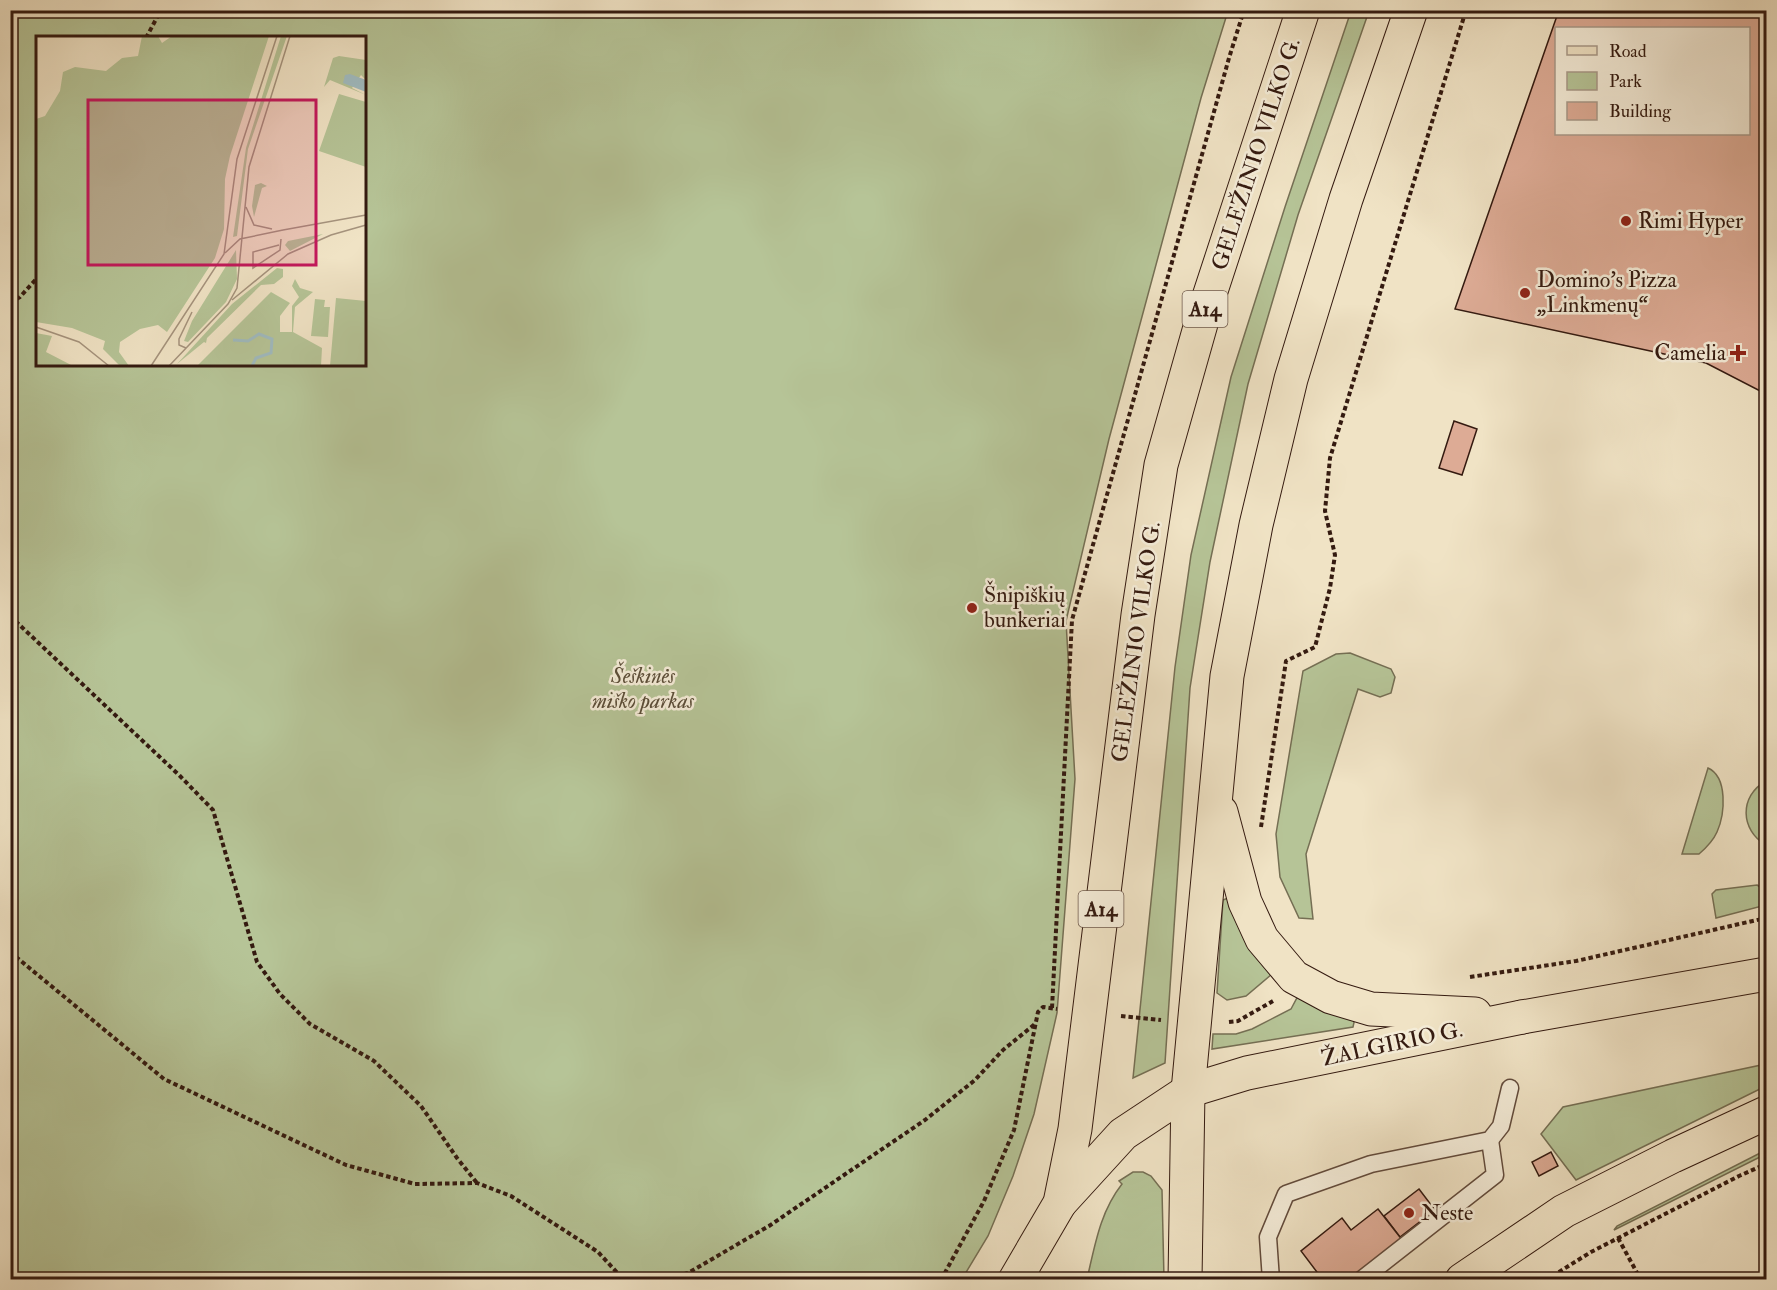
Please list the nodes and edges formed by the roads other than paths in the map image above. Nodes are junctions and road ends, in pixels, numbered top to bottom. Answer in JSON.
{"nodes":[{"id":1,"x":1303,"y":10,"type":"edge"},
{"id":2,"x":1411,"y":10,"type":"edge"},
{"id":3,"x":1216,"y":792,"type":"junction"},
{"id":4,"x":1767,"y":974,"type":"edge"},
{"id":5,"x":1522,"y":1017,"type":"junction"},
{"id":6,"x":1510,"y":1088,"type":"dead end"},
{"id":7,"x":1188,"y":1091,"type":"junction"},
{"id":8,"x":1767,"y":1113,"type":"edge"},
{"id":9,"x":1490,"y":1140,"type":"junction"},
{"id":10,"x":1060,"y":1203,"type":"junction"},
{"id":11,"x":1015,"y":1280,"type":"edge"},
{"id":12,"x":1185,"y":1280,"type":"edge"},
{"id":13,"x":1271,"y":1280,"type":"edge"},
{"id":14,"x":1361,"y":1280,"type":"edge"},
{"id":15,"x":1462,"y":1280,"type":"edge"}],
"edges":[{"from":1,"to":10,"type":"main road","name":"GELEŽINIO VILKO G.","number":"A14"},
{"from":2,"to":3,"type":"main road"},
{"from":3,"to":5,"type":"main road"},
{"from":3,"to":7,"type":"main road"},
{"from":4,"to":5,"type":"main road","name":"ŽALGIRIO G."},
{"from":5,"to":7,"type":"main road","name":"ŽALGIRIO G."},
{"from":6,"to":9,"type":"lane"},
{"from":7,"to":10,"type":"main road","name":"ŽALGIRIO G."},
{"from":7,"to":12,"type":"main road"},
{"from":8,"to":15,"type":"main road"},
{"from":9,"to":13,"type":"lane"},
{"from":9,"to":14,"type":"lane"},
{"from":10,"to":11,"type":"main road","name":"GELEŽINIO VILKO G.","number":"A14"}]}
